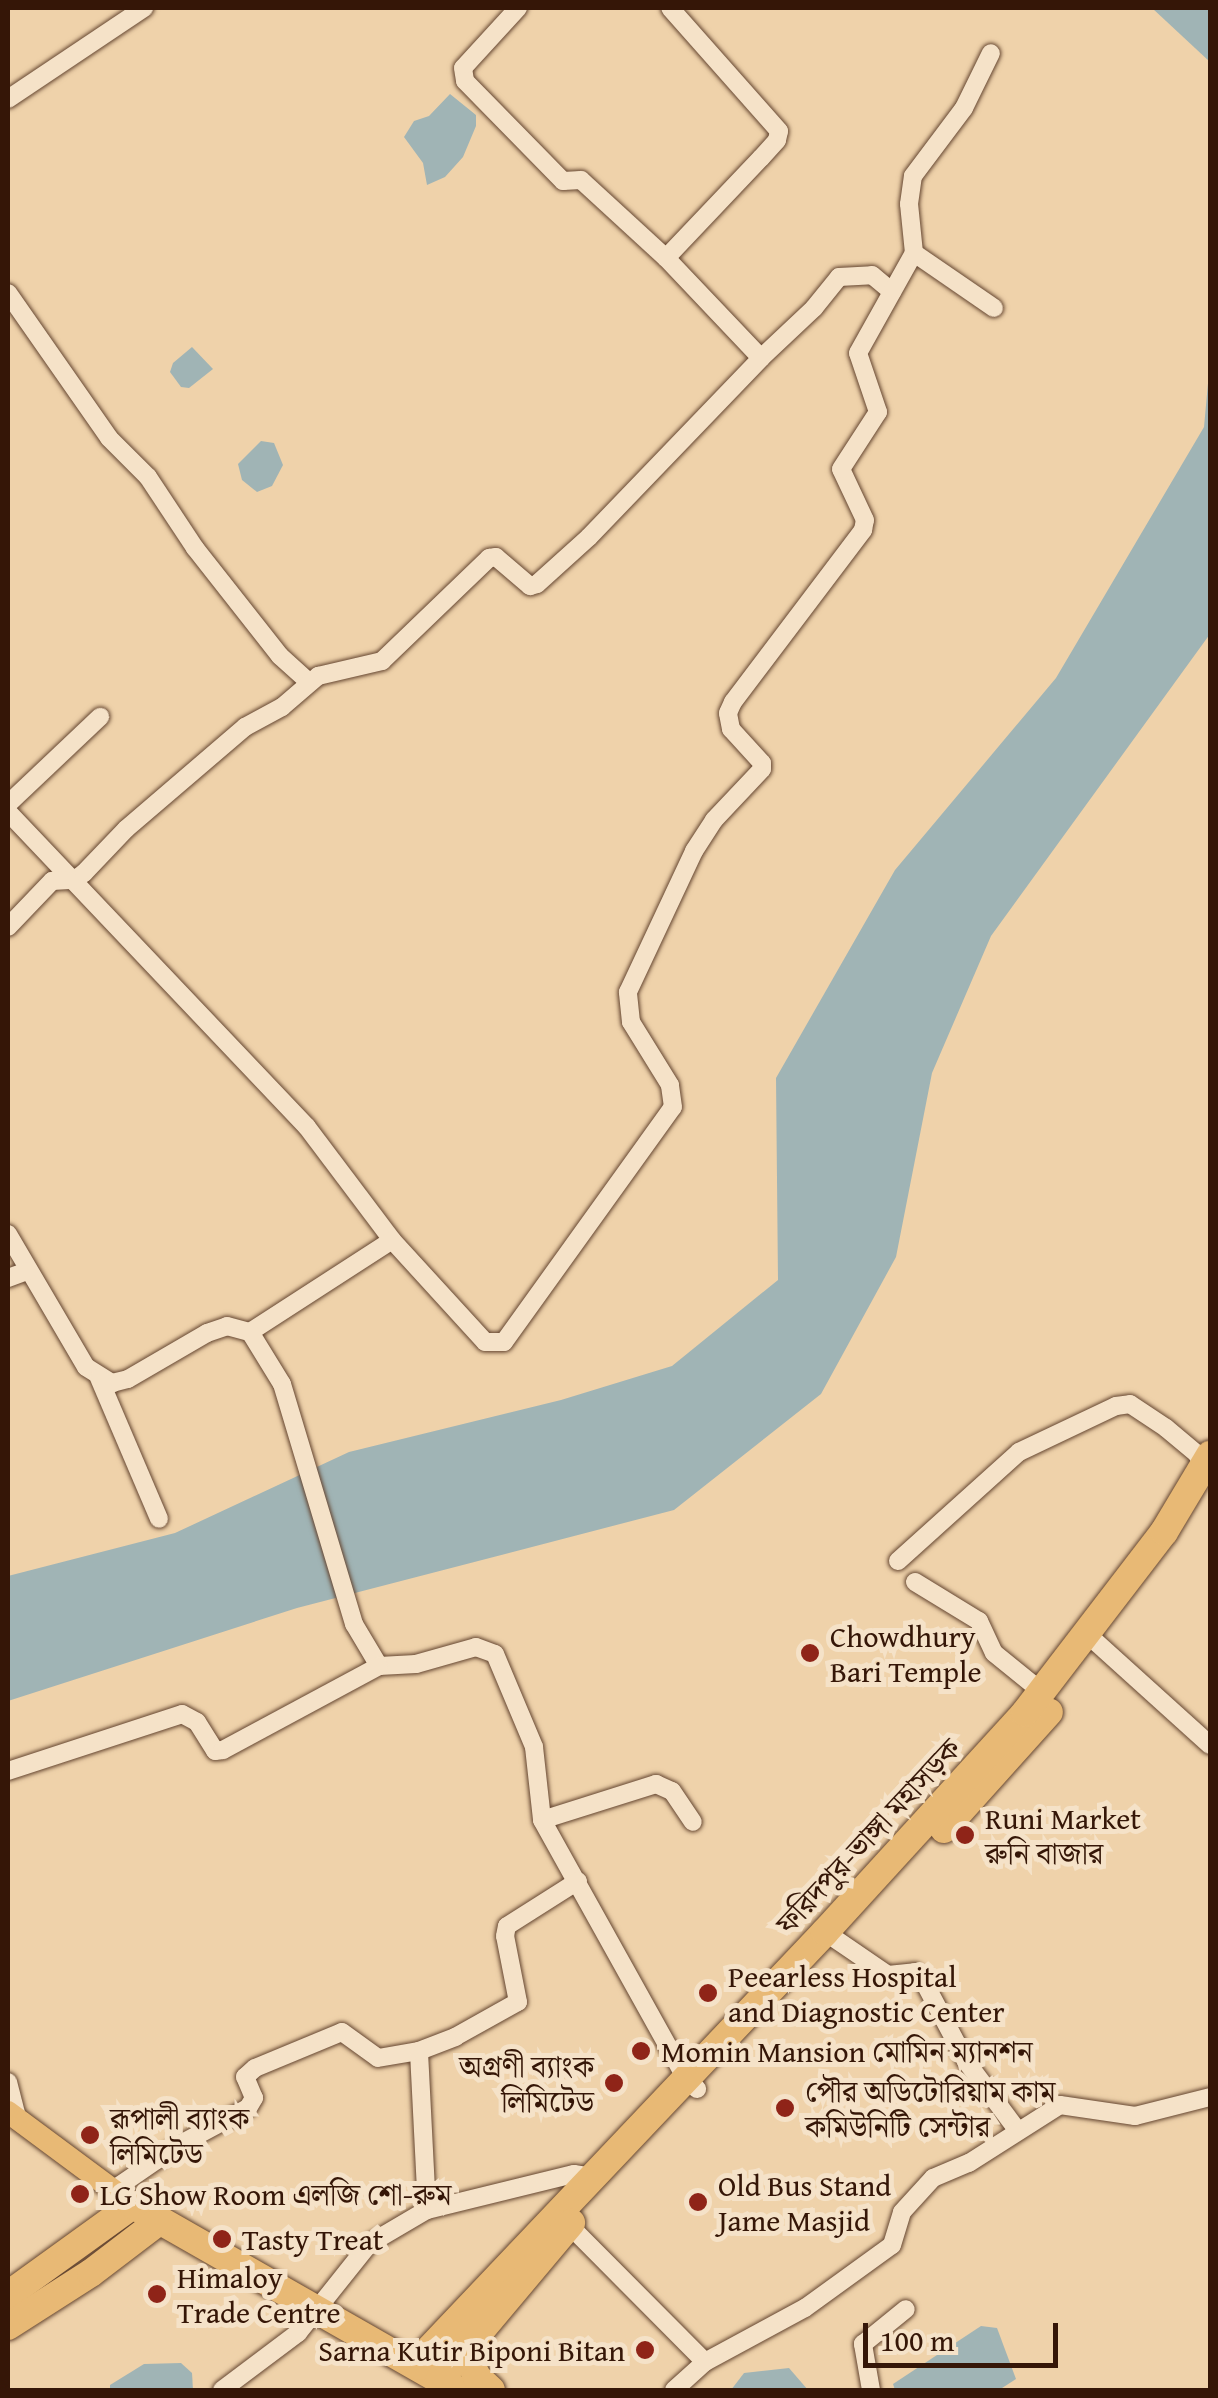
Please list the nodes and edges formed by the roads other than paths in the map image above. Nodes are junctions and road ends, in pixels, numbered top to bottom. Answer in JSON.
{"nodes":[{"id":1,"x":144,"y":8,"type":"edge"},
{"id":2,"x":518,"y":8,"type":"edge"},
{"id":3,"x":670,"y":8,"type":"edge"},
{"id":4,"x":991,"y":52,"type":"dead end"},
{"id":5,"x":8,"y":99,"type":"edge"},
{"id":6,"x":914,"y":253,"type":"junction"},
{"id":7,"x":666,"y":258,"type":"junction"},
{"id":8,"x":8,"y":292,"type":"edge"},
{"id":9,"x":892,"y":292,"type":"junction"},
{"id":10,"x":994,"y":308,"type":"dead end"},
{"id":11,"x":762,"y":358,"type":"junction"},
{"id":12,"x":309,"y":682,"type":"junction"},
{"id":13,"x":100,"y":716,"type":"dead end"},
{"id":14,"x":8,"y":804,"type":"edge"},
{"id":15,"x":8,"y":812,"type":"edge"},
{"id":16,"x":74,"y":880,"type":"junction"},
{"id":17,"x":8,"y":927,"type":"edge"},
{"id":18,"x":8,"y":1234,"type":"edge"},
{"id":19,"x":392,"y":1240,"type":"junction"},
{"id":20,"x":27,"y":1271,"type":"junction"},
{"id":21,"x":8,"y":1278,"type":"edge"},
{"id":22,"x":250,"y":1332,"type":"junction"},
{"id":23,"x":99,"y":1378,"type":"junction"},
{"id":24,"x":1208,"y":1472,"type":"edge"},
{"id":25,"x":159,"y":1519,"type":"dead end"},
{"id":26,"x":898,"y":1561,"type":"dead end"},
{"id":27,"x":916,"y":1582,"type":"dead end"},
{"id":28,"x":1093,"y":1639,"type":"junction"},
{"id":29,"x":379,"y":1666,"type":"junction"},
{"id":30,"x":1042,"y":1692,"type":"junction"},
{"id":31,"x":1018,"y":1735,"type":"junction"},
{"id":32,"x":1210,"y":1745,"type":"edge"},
{"id":33,"x":8,"y":1771,"type":"edge"},
{"id":34,"x":542,"y":1820,"type":"junction"},
{"id":35,"x":693,"y":1822,"type":"dead end"},
{"id":36,"x":578,"y":1881,"type":"junction"},
{"id":37,"x":831,"y":1936,"type":"junction"},
{"id":38,"x":419,"y":2051,"type":"junction"},
{"id":39,"x":8,"y":2082,"type":"edge"},
{"id":40,"x":691,"y":2084,"type":"junction"},
{"id":41,"x":1210,"y":2097,"type":"edge"},
{"id":42,"x":13,"y":2117,"type":"edge"},
{"id":43,"x":1018,"y":2131,"type":"junction"},
{"id":44,"x":592,"y":2177,"type":"junction"},
{"id":45,"x":123,"y":2198,"type":"junction"},
{"id":46,"x":427,"y":2210,"type":"junction"},
{"id":47,"x":159,"y":2220,"type":"junction"},
{"id":48,"x":570,"y":2225,"type":"junction"},
{"id":49,"x":534,"y":2253,"type":"junction"},
{"id":50,"x":8,"y":2295,"type":"edge"},
{"id":51,"x":316,"y":2309,"type":"junction"},
{"id":52,"x":906,"y":2309,"type":"dead end"},
{"id":53,"x":8,"y":2326,"type":"edge"},
{"id":54,"x":455,"y":2342,"type":"junction"},
{"id":55,"x":704,"y":2362,"type":"junction"},
{"id":56,"x":439,"y":2379,"type":"edge"},
{"id":57,"x":222,"y":2390,"type":"edge"},
{"id":58,"x":491,"y":2390,"type":"edge"},
{"id":59,"x":674,"y":2390,"type":"edge"},
{"id":60,"x":871,"y":2390,"type":"edge"}],
"edges":[{"from":1,"to":5,"type":"street"},
{"from":2,"to":7,"type":"street"},
{"from":3,"to":7,"type":"street"},
{"from":4,"to":6,"type":"street"},
{"from":6,"to":9,"type":"street"},
{"from":6,"to":10,"type":"street"},
{"from":7,"to":11,"type":"street"},
{"from":8,"to":12,"type":"street"},
{"from":9,"to":11,"type":"street"},
{"from":9,"to":19,"type":"street"},
{"from":11,"to":12,"type":"street"},
{"from":12,"to":16,"type":"street"},
{"from":13,"to":14,"type":"street"},
{"from":15,"to":16,"type":"street"},
{"from":16,"to":17,"type":"street"},
{"from":16,"to":19,"type":"street"},
{"from":18,"to":20,"type":"street"},
{"from":19,"to":22,"type":"street"},
{"from":20,"to":21,"type":"street"},
{"from":20,"to":23,"type":"street"},
{"from":22,"to":23,"type":"street"},
{"from":22,"to":29,"type":"street"},
{"from":23,"to":25,"type":"street"},
{"from":24,"to":26,"type":"street"},
{"from":24,"to":28,"type":"highway","name":"ফরিদপুর-ভাঙ্গা মহাসড়ক"},
{"from":27,"to":30,"type":"street"},
{"from":28,"to":30,"type":"highway","name":"ফরিদপুর-ভাঙ্গা মহাসড়ক"},
{"from":28,"to":31,"type":"highway","name":"ফরিদপুর-ভাঙ্গা মহাসড়ক"},
{"from":28,"to":32,"type":"street"},
{"from":29,"to":33,"type":"street"},
{"from":29,"to":34,"type":"street"},
{"from":30,"to":31,"type":"highway","name":"ফরিদপুর-ভাঙ্গা মহাসড়ক"},
{"from":31,"to":37,"type":"highway","name":"ফরিদপুর-ভাঙ্গা মহাসড়ক"},
{"from":34,"to":35,"type":"street"},
{"from":34,"to":36,"type":"street"},
{"from":36,"to":38,"type":"street"},
{"from":36,"to":40,"type":"street"},
{"from":37,"to":40,"type":"highway","name":"ফরিদপুর-ভাঙ্গা মহাসড়ক"},
{"from":37,"to":43,"type":"street"},
{"from":38,"to":45,"type":"street"},
{"from":38,"to":46,"type":"street"},
{"from":39,"to":42,"type":"street"},
{"from":40,"to":44,"type":"highway","name":"ফরিদপুর-ভাঙ্গা মহাসড়ক"},
{"from":40,"to":48,"type":"highway","name":"ফরিদপুর-ভাঙ্গা মহাসড়ক"},
{"from":41,"to":43,"type":"street"},
{"from":42,"to":45,"type":"main road"},
{"from":43,"to":55,"type":"street"},
{"from":44,"to":46,"type":"street"},
{"from":44,"to":49,"type":"highway","name":"ফরিদপুর-ভাঙ্গা মহাসড়ক"},
{"from":45,"to":47,"type":"highway"},
{"from":45,"to":50,"type":"highway"},
{"from":46,"to":51,"type":"street"},
{"from":47,"to":51,"type":"highway"},
{"from":47,"to":53,"type":"highway"},
{"from":48,"to":49,"type":"highway","name":"ফরিদপুর-ভাঙ্গা মহাসড়ক"},
{"from":48,"to":55,"type":"street"},
{"from":49,"to":54,"type":"highway","name":"ফরিদপুর-ভাঙ্গা মহাসড়ক"},
{"from":51,"to":54,"type":"highway"},
{"from":51,"to":56,"type":"highway"},
{"from":51,"to":57,"type":"street"},
{"from":52,"to":60,"type":"street"},
{"from":54,"to":56,"type":"highway","name":"ফরিদপুর-ভাঙ্গা মহাসড়ক"},
{"from":54,"to":58,"type":"highway"},
{"from":55,"to":59,"type":"street"}]}
